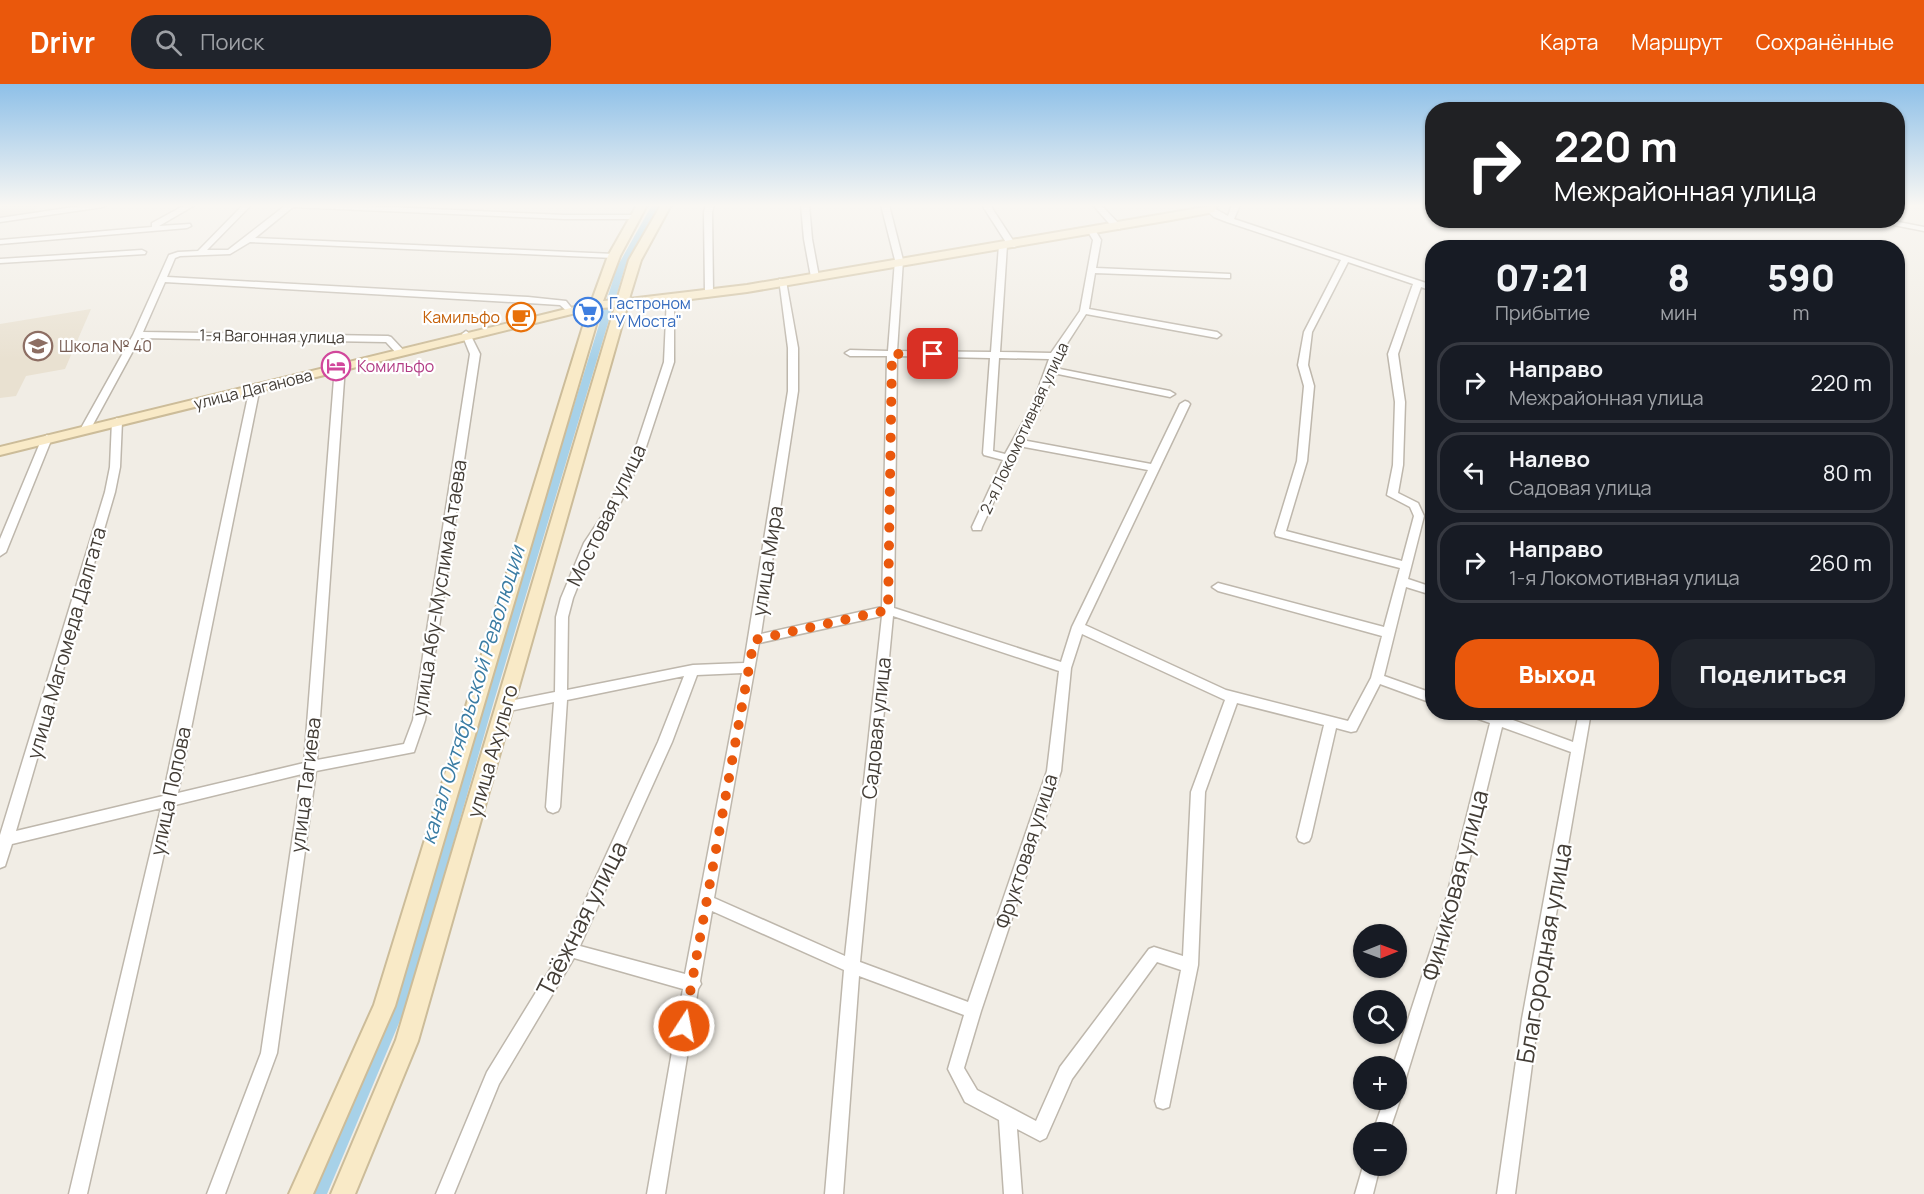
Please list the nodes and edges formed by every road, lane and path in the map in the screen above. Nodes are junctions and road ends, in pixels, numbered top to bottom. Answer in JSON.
{"nodes":[{"id":1,"x":614,"y":256,"type":"edge"},
{"id":2,"x":66,"y":257,"type":"edge"},
{"id":3,"x":172,"y":257,"type":"edge"},
{"id":4,"x":637,"y":257,"type":"edge"},
{"id":5,"x":709,"y":257,"type":"edge"},
{"id":6,"x":812,"y":257,"type":"edge"},
{"id":7,"x":898,"y":257,"type":"edge"},
{"id":8,"x":927,"y":257,"type":"edge"},
{"id":9,"x":1006,"y":257,"type":"edge"},
{"id":10,"x":1094,"y":257,"type":"edge"},
{"id":11,"x":1339,"y":257,"type":"edge"},
{"id":12,"x":1346,"y":259,"type":"junction"},
{"id":13,"x":0,"y":261,"type":"edge"},
{"id":14,"x":899,"y":261,"type":"junction"},
{"id":15,"x":1093,"y":270,"type":"junction"},
{"id":16,"x":815,"y":276,"type":"junction"},
{"id":17,"x":1227,"y":276,"type":"dead end"},
{"id":18,"x":161,"y":279,"type":"junction"},
{"id":19,"x":782,"y":282,"type":"junction"},
{"id":20,"x":1418,"y":283,"type":"junction"},
{"id":21,"x":1425,"y":286,"type":"edge"},
{"id":22,"x":709,"y":292,"type":"junction"},
{"id":23,"x":670,"y":299,"type":"junction"},
{"id":24,"x":623,"y":303,"type":"junction"},
{"id":25,"x":596,"y":304,"type":"junction"},
{"id":26,"x":569,"y":310,"type":"junction"},
{"id":27,"x":1084,"y":310,"type":"junction"},
{"id":28,"x":137,"y":335,"type":"junction"},
{"id":29,"x":467,"y":335,"type":"junction"},
{"id":30,"x":1217,"y":335,"type":"dead end"},
{"id":31,"x":400,"y":352,"type":"junction"},
{"id":32,"x":850,"y":353,"type":"dead end"},
{"id":33,"x":892,"y":354,"type":"junction"},
{"id":34,"x":996,"y":355,"type":"junction"},
{"id":35,"x":1054,"y":356,"type":"junction"},
{"id":36,"x":340,"y":367,"type":"junction"},
{"id":37,"x":1048,"y":369,"type":"junction"},
{"id":38,"x":255,"y":388,"type":"junction"},
{"id":39,"x":1170,"y":394,"type":"dead end"},
{"id":40,"x":1185,"y":404,"type":"dead end"},
{"id":41,"x":117,"y":421,"type":"junction"},
{"id":42,"x":85,"y":429,"type":"junction"},
{"id":43,"x":46,"y":439,"type":"junction"},
{"id":44,"x":1016,"y":442,"type":"junction"},
{"id":45,"x":0,"y":450,"type":"edge"},
{"id":46,"x":1009,"y":458,"type":"junction"},
{"id":47,"x":1153,"y":468,"type":"junction"},
{"id":48,"x":1419,"y":516,"type":"junction"},
{"id":49,"x":1425,"y":517,"type":"edge"},
{"id":50,"x":977,"y":526,"type":"dead end"},
{"id":51,"x":0,"y":552,"type":"edge"},
{"id":52,"x":1406,"y":566,"type":"junction"},
{"id":53,"x":1402,"y":581,"type":"junction"},
{"id":54,"x":1218,"y":587,"type":"dead end"},
{"id":55,"x":1425,"y":589,"type":"edge"},
{"id":56,"x":888,"y":610,"type":"junction"},
{"id":57,"x":1078,"y":627,"type":"junction"},
{"id":58,"x":1389,"y":633,"type":"junction"},
{"id":59,"x":754,"y":640,"type":"junction"},
{"id":60,"x":748,"y":668,"type":"junction"},
{"id":61,"x":1065,"y":668,"type":"junction"},
{"id":62,"x":693,"y":670,"type":"junction"},
{"id":63,"x":1377,"y":678,"type":"junction"},
{"id":64,"x":1425,"y":695,"type":"edge"},
{"id":65,"x":1233,"y":696,"type":"junction"},
{"id":66,"x":561,"y":697,"type":"junction"},
{"id":67,"x":504,"y":707,"type":"junction"},
{"id":68,"x":1497,"y":720,"type":"joint"},
{"id":69,"x":1583,"y":720,"type":"edge"},
{"id":70,"x":1331,"y":722,"type":"junction"},
{"id":71,"x":1578,"y":749,"type":"junction"},
{"id":72,"x":309,"y":767,"type":"junction"},
{"id":73,"x":169,"y":802,"type":"junction"},
{"id":74,"x":553,"y":807,"type":"dead end"},
{"id":75,"x":1304,"y":837,"type":"dead end"},
{"id":76,"x":4,"y":840,"type":"edge"},
{"id":77,"x":0,"y":862,"type":"edge"},
{"id":78,"x":708,"y":902,"type":"junction"},
{"id":79,"x":570,"y":950,"type":"junction"},
{"id":80,"x":1190,"y":965,"type":"junction"},
{"id":81,"x":852,"y":966,"type":"junction"},
{"id":82,"x":693,"y":984,"type":"junction"},
{"id":83,"x":973,"y":1011,"type":"junction"},
{"id":84,"x":1405,"y":1056,"type":"edge"},
{"id":85,"x":1163,"y":1101,"type":"dead end"},
{"id":86,"x":1006,"y":1114,"type":"junction"},
{"id":87,"x":1369,"y":1176,"type":"edge"},
{"id":88,"x":78,"y":1194,"type":"edge"},
{"id":89,"x":216,"y":1194,"type":"edge"},
{"id":90,"x":301,"y":1194,"type":"edge"},
{"id":91,"x":343,"y":1194,"type":"edge"},
{"id":92,"x":445,"y":1194,"type":"edge"},
{"id":93,"x":656,"y":1194,"type":"edge"},
{"id":94,"x":834,"y":1194,"type":"edge"},
{"id":95,"x":1013,"y":1194,"type":"edge"},
{"id":96,"x":1365,"y":1194,"type":"edge"},
{"id":97,"x":1506,"y":1194,"type":"edge"}],
"edges":[{"from":1,"to":25,"type":"main road"},
{"from":2,"to":13,"type":"street"},
{"from":3,"to":18,"type":"street"},
{"from":4,"to":24,"type":"main road","name":"улица Ахульго"},
{"from":5,"to":22,"type":"street"},
{"from":6,"to":16,"type":"street"},
{"from":7,"to":14,"type":"street","name":"Садовая улица"},
{"from":8,"to":14,"type":"main road","name":"улица Даганова"},
{"from":9,"to":34,"type":"street"},
{"from":10,"to":15,"type":"street","name":"2-я Локомотивная улица"},
{"from":11,"to":12,"type":"street"},
{"from":12,"to":20,"type":"street"},
{"from":12,"to":52,"type":"street"},
{"from":14,"to":16,"type":"main road","name":"улица Даганова"},
{"from":14,"to":33,"type":"street","name":"Садовая улица"},
{"from":15,"to":17,"type":"street"},
{"from":15,"to":27,"type":"street","name":"2-я Локомотивная улица"},
{"from":16,"to":19,"type":"main road","name":"улица Даганова"},
{"from":18,"to":26,"type":"street"},
{"from":18,"to":28,"type":"street"},
{"from":19,"to":22,"type":"main road","name":"улица Даганова"},
{"from":19,"to":59,"type":"street","name":"улица Мира"},
{"from":20,"to":21,"type":"street"},
{"from":20,"to":48,"type":"street"},
{"from":22,"to":23,"type":"main road","name":"улица Даганова"},
{"from":23,"to":24,"type":"main road","name":"улица Даганова"},
{"from":23,"to":66,"type":"street","name":"Мостовая улица"},
{"from":24,"to":25,"type":"main road","name":"улица Даганова"},
{"from":24,"to":67,"type":"main road","name":"улица Ахульго"},
{"from":25,"to":26,"type":"main road","name":"улица Даганова"},
{"from":25,"to":90,"type":"main road"},
{"from":26,"to":29,"type":"main road","name":"улица Даганова"},
{"from":27,"to":30,"type":"street"},
{"from":27,"to":35,"type":"street","name":"2-я Локомотивная улица"},
{"from":28,"to":31,"type":"street","name":"1-я Вагонная улица"},
{"from":28,"to":42,"type":"street"},
{"from":29,"to":31,"type":"main road","name":"улица Даганова"},
{"from":29,"to":72,"type":"street","name":"улица Абу-Муслима Атаева"},
{"from":31,"to":36,"type":"main road","name":"улица Даганова"},
{"from":32,"to":33,"type":"street"},
{"from":33,"to":34,"type":"street"},
{"from":33,"to":56,"type":"street","name":"Садовая улица"},
{"from":34,"to":35,"type":"street"},
{"from":34,"to":46,"type":"street"},
{"from":35,"to":37,"type":"street","name":"2-я Локомотивная улица"},
{"from":36,"to":38,"type":"main road","name":"улица Даганова"},
{"from":36,"to":72,"type":"street","name":"улица Тагиева"},
{"from":37,"to":39,"type":"street"},
{"from":37,"to":44,"type":"street","name":"2-я Локомотивная улица"},
{"from":38,"to":41,"type":"main road","name":"улица Даганова"},
{"from":38,"to":73,"type":"street","name":"улица Попова"},
{"from":40,"to":47,"type":"street","name":"Фруктовая улица"},
{"from":41,"to":42,"type":"main road","name":"улица Даганова"},
{"from":41,"to":76,"type":"street","name":"улица Магомеда Далгата"},
{"from":42,"to":43,"type":"main road","name":"улица Даганова"},
{"from":43,"to":45,"type":"main road","name":"улица Даганова"},
{"from":43,"to":51,"type":"street"},
{"from":44,"to":46,"type":"street","name":"2-я Локомотивная улица"},
{"from":44,"to":47,"type":"street"},
{"from":46,"to":50,"type":"street","name":"2-я Локомотивная улица"},
{"from":47,"to":57,"type":"street","name":"Фруктовая улица"},
{"from":48,"to":49,"type":"street"},
{"from":48,"to":52,"type":"street"},
{"from":52,"to":53,"type":"street"},
{"from":53,"to":55,"type":"street"},
{"from":53,"to":58,"type":"street"},
{"from":54,"to":58,"type":"street"},
{"from":56,"to":59,"type":"street"},
{"from":56,"to":61,"type":"street"},
{"from":56,"to":81,"type":"street","name":"Садовая улица"},
{"from":57,"to":61,"type":"street","name":"Фруктовая улица"},
{"from":57,"to":65,"type":"street"},
{"from":58,"to":63,"type":"street"},
{"from":59,"to":60,"type":"street","name":"улица Мира"},
{"from":60,"to":62,"type":"street"},
{"from":60,"to":78,"type":"street","name":"улица Мира"},
{"from":61,"to":83,"type":"street","name":"Фруктовая улица"},
{"from":62,"to":66,"type":"street"},
{"from":62,"to":79,"type":"street","name":"Таёжная улица"},
{"from":63,"to":64,"type":"street"},
{"from":63,"to":70,"type":"street"},
{"from":65,"to":70,"type":"street"},
{"from":65,"to":80,"type":"street"},
{"from":66,"to":67,"type":"street"},
{"from":66,"to":74,"type":"street","name":"Мостовая улица"},
{"from":67,"to":91,"type":"main road","name":"улица Ахульго"},
{"from":68,"to":71,"type":"street"},
{"from":68,"to":84,"type":"street","name":"Финиковая улица"},
{"from":69,"to":71,"type":"street","name":"Благородная улица"},
{"from":70,"to":75,"type":"street"},
{"from":71,"to":97,"type":"street","name":"Благородная улица"},
{"from":72,"to":73,"type":"street","name":"улица Абу-Муслима Атаева"},
{"from":72,"to":89,"type":"street","name":"улица Тагиева"},
{"from":73,"to":76,"type":"street","name":"улица Абу-Муслима Атаева"},
{"from":73,"to":88,"type":"street","name":"улица Попова"},
{"from":76,"to":77,"type":"street","name":"улица Магомеда Далгата"},
{"from":78,"to":81,"type":"street"},
{"from":78,"to":82,"type":"street","name":"улица Мира"},
{"from":79,"to":82,"type":"street"},
{"from":79,"to":92,"type":"street","name":"Таёжная улица"},
{"from":80,"to":85,"type":"street"},
{"from":80,"to":86,"type":"street","name":"Фруктовая улица"},
{"from":81,"to":83,"type":"street"},
{"from":81,"to":94,"type":"street","name":"Садовая улица"},
{"from":82,"to":93,"type":"street","name":"улица Мира"},
{"from":83,"to":86,"type":"street","name":"Фруктовая улица"},
{"from":86,"to":95,"type":"street"},
{"from":87,"to":96,"type":"street"}]}
